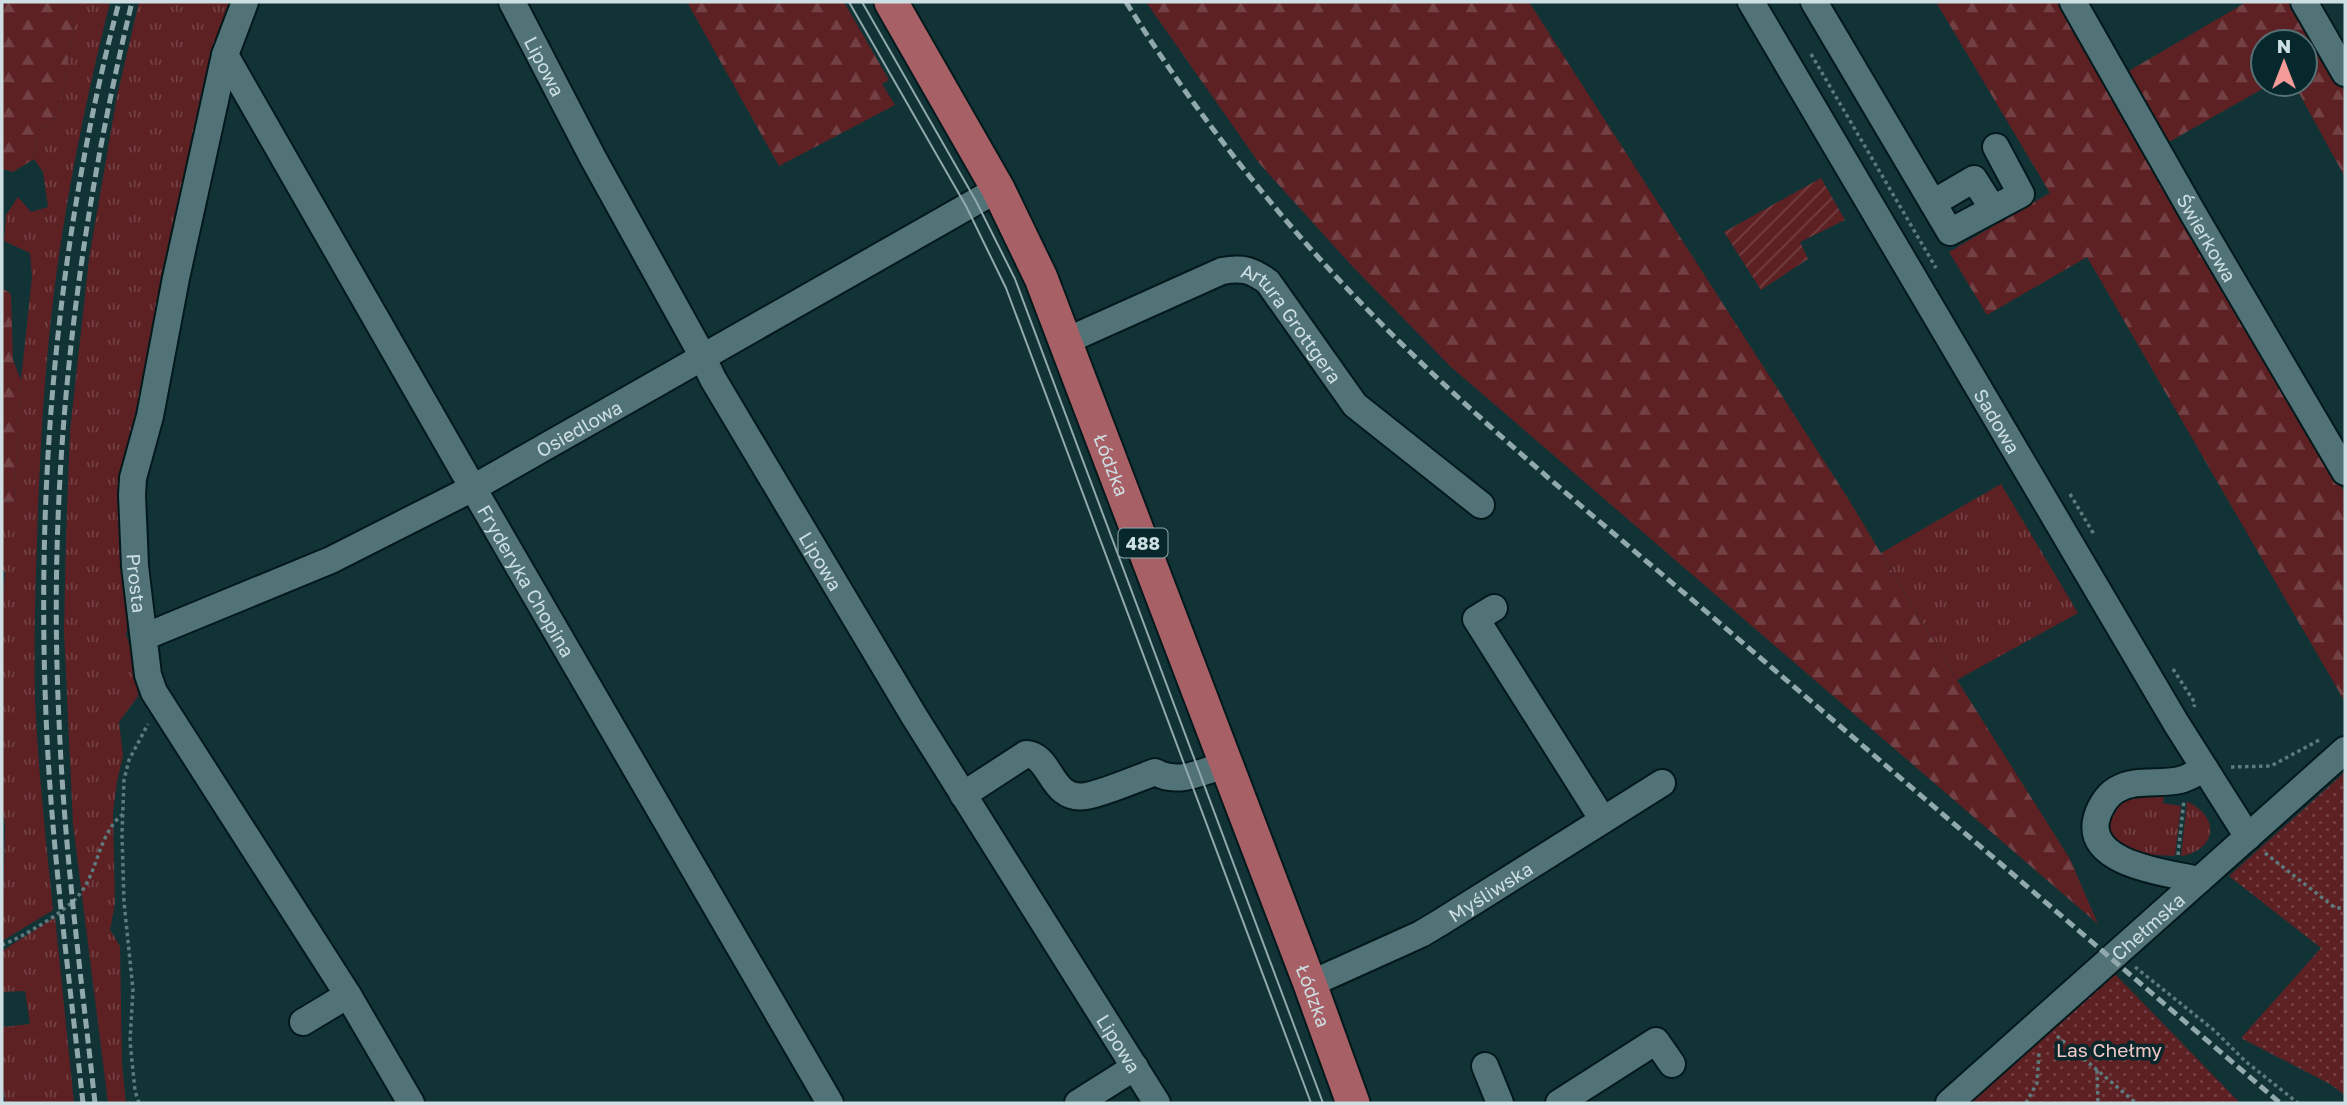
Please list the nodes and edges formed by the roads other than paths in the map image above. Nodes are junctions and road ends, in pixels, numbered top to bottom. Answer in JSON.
{"nodes":[{"id":1,"x":245,"y":2,"type":"edge"},
{"id":2,"x":512,"y":2,"type":"edge"},
{"id":3,"x":891,"y":2,"type":"edge"},
{"id":4,"x":1751,"y":2,"type":"edge"},
{"id":5,"x":1814,"y":2,"type":"edge"},
{"id":6,"x":2073,"y":2,"type":"edge"},
{"id":7,"x":2304,"y":2,"type":"edge"},
{"id":8,"x":225,"y":55,"type":"junction"},
{"id":9,"x":2345,"y":73,"type":"edge"},
{"id":10,"x":1996,"y":147,"type":"dead end"},
{"id":11,"x":998,"y":189,"type":"junction"},
{"id":12,"x":1933,"y":203,"type":"junction"},
{"id":13,"x":1993,"y":209,"type":"junction"},
{"id":14,"x":1066,"y":341,"type":"junction"},
{"id":15,"x":703,"y":356,"type":"junction"},
{"id":16,"x":2345,"y":472,"type":"edge"},
{"id":17,"x":473,"y":488,"type":"junction"},
{"id":18,"x":1481,"y":505,"type":"dead end"},
{"id":19,"x":1494,"y":608,"type":"dead end"},
{"id":20,"x":144,"y":638,"type":"junction"},
{"id":21,"x":2335,"y":744,"type":"edge"},
{"id":22,"x":1226,"y":764,"type":"junction"},
{"id":23,"x":2216,"y":768,"type":"junction"},
{"id":24,"x":1662,"y":783,"type":"dead end"},
{"id":25,"x":963,"y":795,"type":"junction"},
{"id":26,"x":1603,"y":820,"type":"junction"},
{"id":27,"x":2248,"y":837,"type":"junction"},
{"id":28,"x":2199,"y":880,"type":"junction"},
{"id":29,"x":1310,"y":984,"type":"junction"},
{"id":30,"x":348,"y":995,"type":"junction"},
{"id":31,"x":303,"y":1023,"type":"dead end"},
{"id":32,"x":1672,"y":1064,"type":"dead end"},
{"id":33,"x":1485,"y":1066,"type":"dead end"},
{"id":34,"x":1135,"y":1067,"type":"junction"},
{"id":35,"x":411,"y":1103,"type":"edge"},
{"id":36,"x":830,"y":1103,"type":"edge"},
{"id":37,"x":1078,"y":1103,"type":"edge"},
{"id":38,"x":1157,"y":1103,"type":"edge"},
{"id":39,"x":1353,"y":1103,"type":"edge"},
{"id":40,"x":1500,"y":1103,"type":"edge"},
{"id":41,"x":1559,"y":1103,"type":"edge"},
{"id":42,"x":1949,"y":1103,"type":"edge"}],
"edges":[{"from":1,"to":8,"type":"street","name":"Prosta"},
{"from":2,"to":15,"type":"street","name":"Lipowa"},
{"from":3,"to":11,"type":"main road","name":"Łódzka","number":"488"},
{"from":4,"to":23,"type":"street","name":"Sadowa"},
{"from":5,"to":12,"type":"street"},
{"from":6,"to":16,"type":"street","name":"Świerkowa"},
{"from":7,"to":9,"type":"street"},
{"from":8,"to":17,"type":"street","name":"Fryderyka Chopina"},
{"from":8,"to":20,"type":"street","name":"Prosta"},
{"from":10,"to":13,"type":"street"},
{"from":11,"to":14,"type":"main road","name":"Łódzka","number":"488"},
{"from":11,"to":15,"type":"street","name":"Osiedlowa"},
{"from":12,"to":13,"type":"street"},
{"from":12,"to":13,"type":"street"},
{"from":14,"to":18,"type":"street","name":"Artura Grottgera"},
{"from":14,"to":22,"type":"main road","name":"Łódzka","number":"488"},
{"from":15,"to":17,"type":"street","name":"Osiedlowa"},
{"from":15,"to":25,"type":"street","name":"Lipowa"},
{"from":17,"to":20,"type":"street","name":"Osiedlowa"},
{"from":17,"to":36,"type":"street","name":"Fryderyka Chopina"},
{"from":19,"to":26,"type":"street"},
{"from":20,"to":30,"type":"street","name":"Prosta"},
{"from":21,"to":27,"type":"street","name":"Chełmska"},
{"from":22,"to":25,"type":"street"},
{"from":22,"to":29,"type":"main road","name":"Łódzka","number":"488"},
{"from":23,"to":27,"type":"street","name":"Sadowa"},
{"from":23,"to":28,"type":"street"},
{"from":24,"to":26,"type":"street","name":"Myśliwska"},
{"from":25,"to":34,"type":"street","name":"Lipowa"},
{"from":26,"to":29,"type":"street","name":"Myśliwska"},
{"from":27,"to":28,"type":"street","name":"Chełmska"},
{"from":28,"to":42,"type":"street","name":"Chełmska"},
{"from":29,"to":39,"type":"main road","name":"Łódzka","number":"488"},
{"from":30,"to":31,"type":"street"},
{"from":30,"to":35,"type":"street","name":"Prosta"},
{"from":32,"to":41,"type":"street"},
{"from":33,"to":40,"type":"street"},
{"from":34,"to":37,"type":"street"},
{"from":34,"to":38,"type":"street","name":"Lipowa"}]}
